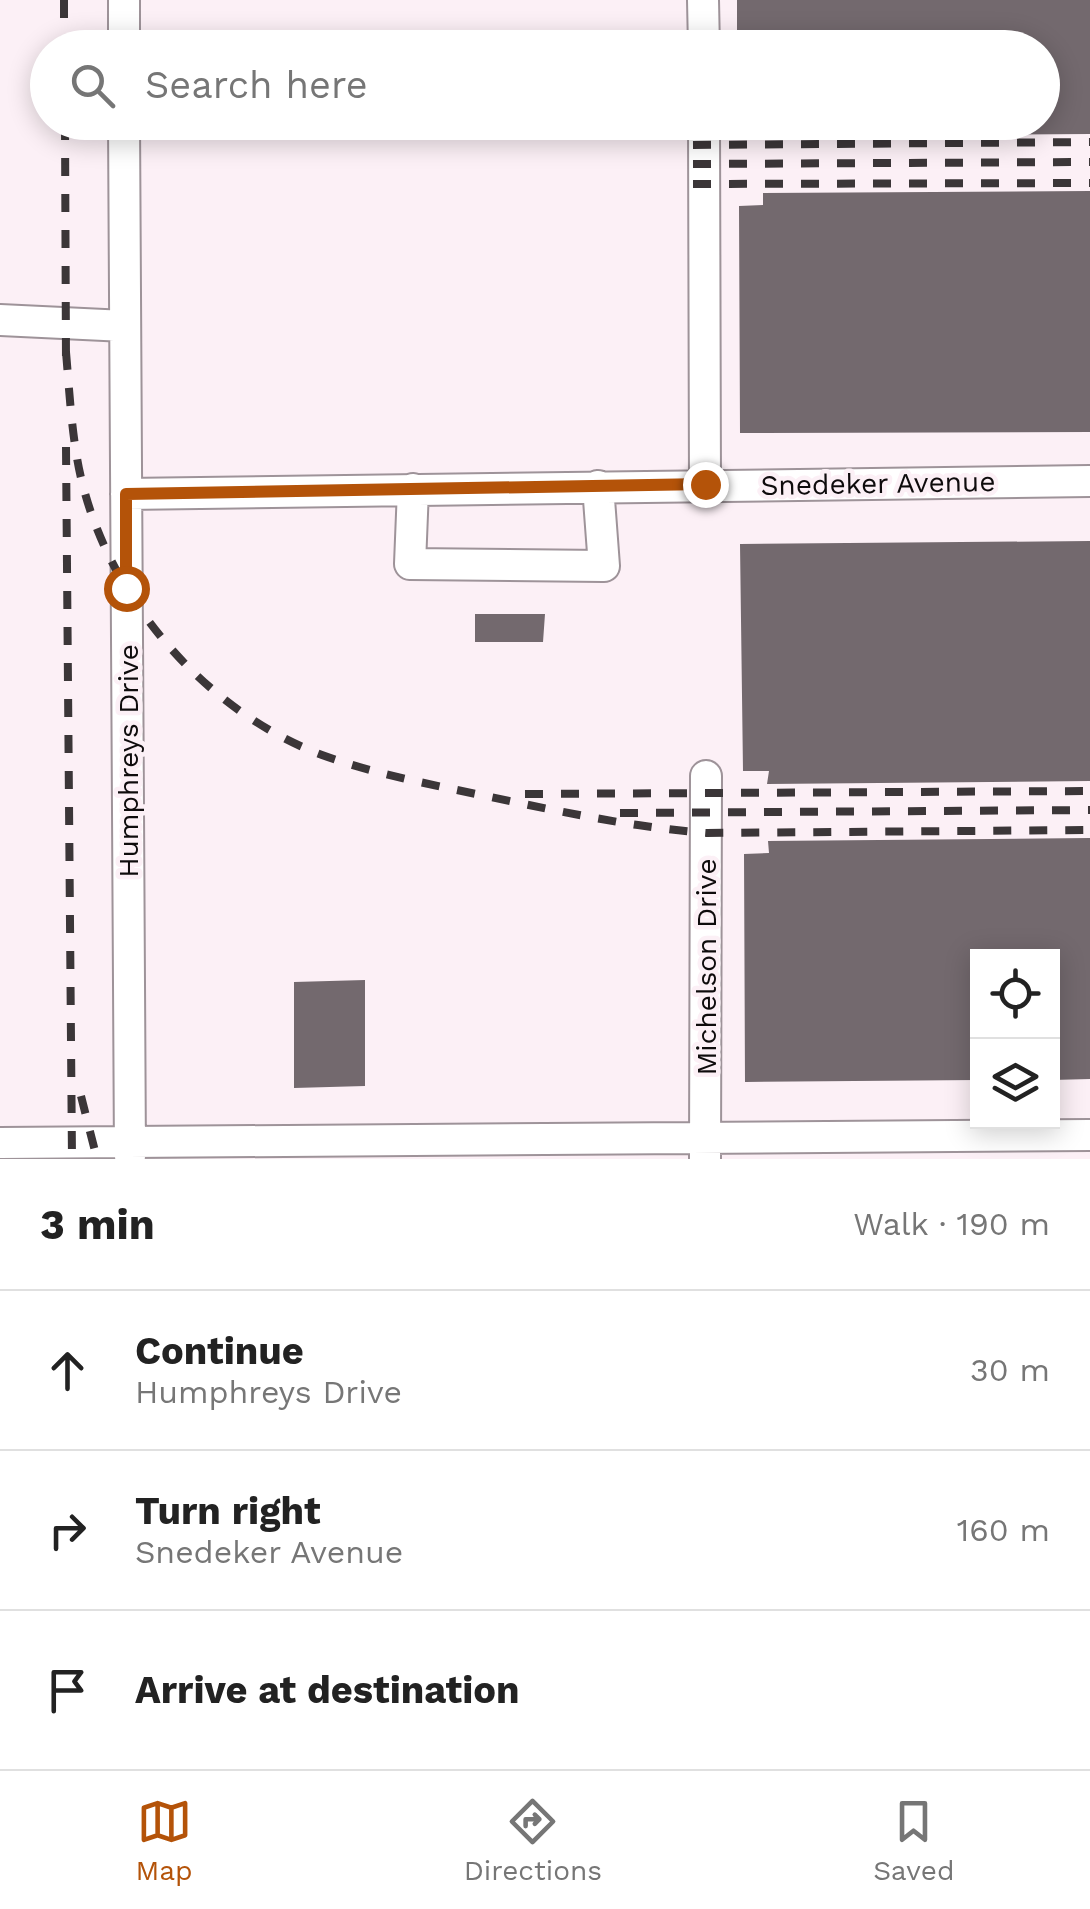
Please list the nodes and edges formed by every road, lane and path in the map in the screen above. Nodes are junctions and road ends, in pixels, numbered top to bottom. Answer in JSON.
{"nodes":[{"id":1,"x":124,"y":0,"type":"edge"},
{"id":2,"x":703,"y":0,"type":"edge"},
{"id":3,"x":124,"y":30,"type":"edge"},
{"id":4,"x":704,"y":30,"type":"edge"},
{"id":5,"x":124,"y":140,"type":"edge"},
{"id":6,"x":704,"y":140,"type":"edge"},
{"id":7,"x":0,"y":320,"type":"edge"},
{"id":8,"x":126,"y":326,"type":"junction"},
{"id":9,"x":1090,"y":481,"type":"edge"},
{"id":10,"x":705,"y":484,"type":"junction"},
{"id":11,"x":598,"y":486,"type":"junction"},
{"id":12,"x":413,"y":489,"type":"junction"},
{"id":13,"x":126,"y":494,"type":"junction"},
{"id":14,"x":706,"y":776,"type":"dead end"},
{"id":15,"x":1090,"y":1136,"type":"edge"},
{"id":16,"x":0,"y":1143,"type":"edge"},
{"id":17,"x":705,"y":1148,"type":"edge"},
{"id":18,"x":130,"y":1149,"type":"edge"}],
"edges":[{"from":1,"to":3,"type":"street"},
{"from":2,"to":4,"type":"street"},
{"from":5,"to":8,"type":"street","name":"Humphreys Drive"},
{"from":6,"to":10,"type":"street"},
{"from":7,"to":8,"type":"street"},
{"from":8,"to":13,"type":"street","name":"Humphreys Drive"},
{"from":9,"to":10,"type":"street","name":"Snedeker Avenue"},
{"from":10,"to":11,"type":"street","name":"Snedeker Avenue"},
{"from":11,"to":12,"type":"street","name":"Snedeker Avenue"},
{"from":11,"to":12,"type":"street"},
{"from":12,"to":13,"type":"street","name":"Snedeker Avenue"},
{"from":13,"to":18,"type":"street","name":"Humphreys Drive"},
{"from":14,"to":17,"type":"street","name":"Michelson Drive"},
{"from":15,"to":17,"type":"street"},
{"from":16,"to":18,"type":"street"},
{"from":17,"to":18,"type":"street"}]}
